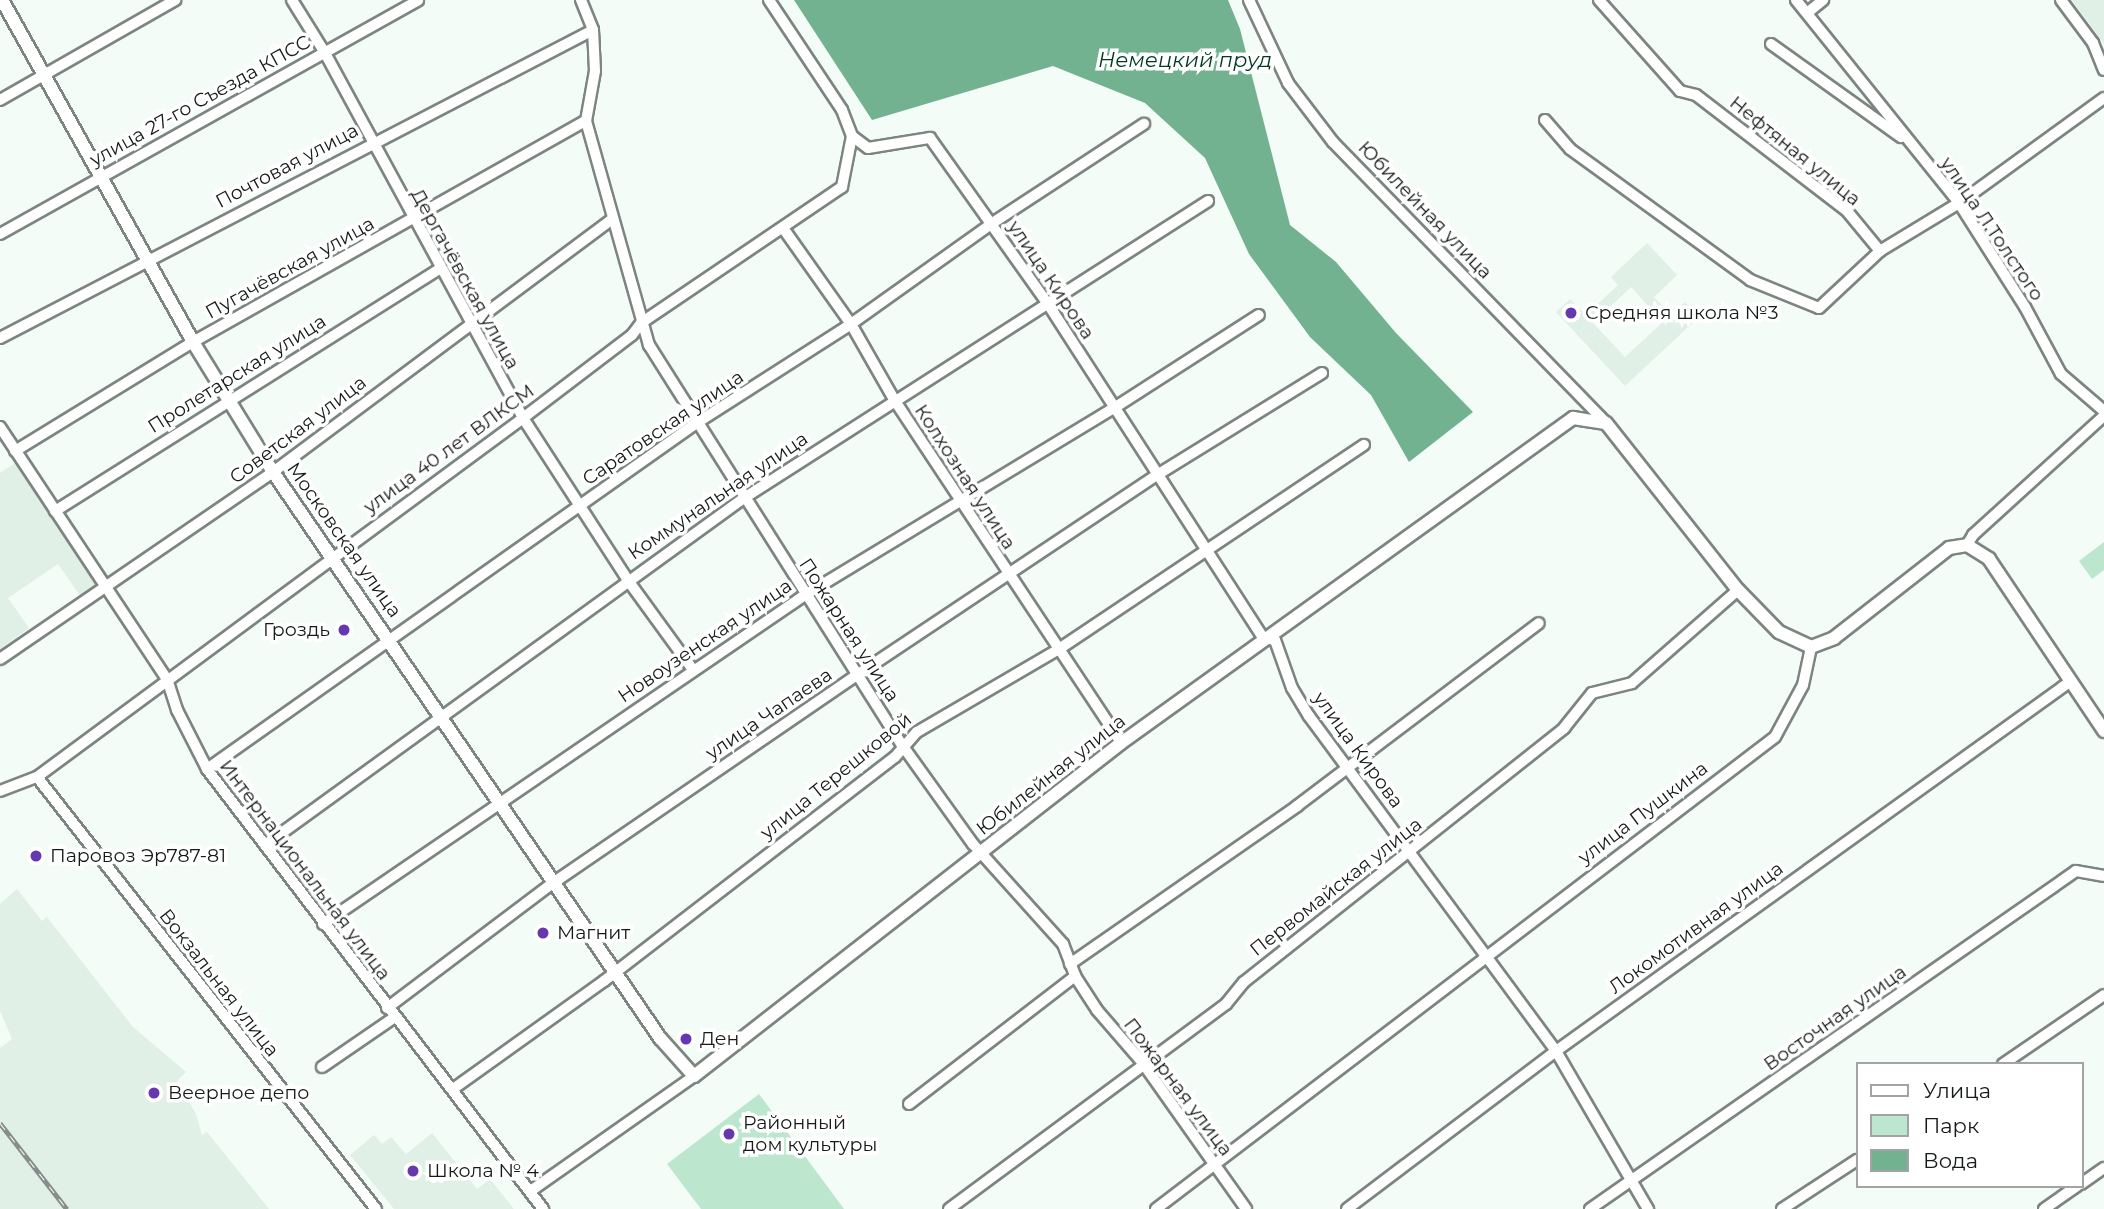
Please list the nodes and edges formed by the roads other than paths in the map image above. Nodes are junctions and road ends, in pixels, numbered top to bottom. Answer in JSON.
{"nodes":[{"id":1,"x":2,"y":0,"type":"edge"},
{"id":2,"x":175,"y":0,"type":"edge"},
{"id":3,"x":292,"y":0,"type":"edge"},
{"id":4,"x":418,"y":0,"type":"edge"},
{"id":5,"x":581,"y":0,"type":"edge"},
{"id":6,"x":769,"y":0,"type":"edge"},
{"id":7,"x":1249,"y":0,"type":"edge"},
{"id":8,"x":1599,"y":0,"type":"edge"},
{"id":9,"x":1796,"y":0,"type":"edge"},
{"id":10,"x":1823,"y":0,"type":"edge"},
{"id":11,"x":2061,"y":0,"type":"edge"},
{"id":12,"x":1807,"y":13,"type":"junction"},
{"id":13,"x":593,"y":30,"type":"junction"},
{"id":14,"x":1771,"y":44,"type":"dead end"},
{"id":15,"x":325,"y":52,"type":"junction"},
{"id":16,"x":2104,"y":70,"type":"edge"},
{"id":17,"x":43,"y":74,"type":"junction"},
{"id":18,"x":2104,"y":98,"type":"edge"},
{"id":19,"x":0,"y":100,"type":"edge"},
{"id":20,"x":1545,"y":120,"type":"dead end"},
{"id":21,"x":586,"y":121,"type":"junction"},
{"id":22,"x":1144,"y":124,"type":"dead end"},
{"id":23,"x":852,"y":136,"type":"junction"},
{"id":24,"x":372,"y":142,"type":"junction"},
{"id":25,"x":1913,"y":146,"type":"junction"},
{"id":26,"x":100,"y":176,"type":"junction"},
{"id":27,"x":1208,"y":201,"type":"dead end"},
{"id":28,"x":1959,"y":203,"type":"junction"},
{"id":29,"x":412,"y":219,"type":"junction"},
{"id":30,"x":611,"y":220,"type":"junction"},
{"id":31,"x":992,"y":224,"type":"junction"},
{"id":32,"x":783,"y":228,"type":"junction"},
{"id":33,"x":0,"y":234,"type":"edge"},
{"id":34,"x":1880,"y":251,"type":"junction"},
{"id":35,"x":147,"y":259,"type":"junction"},
{"id":36,"x":440,"y":269,"type":"junction"},
{"id":37,"x":1048,"y":304,"type":"junction"},
{"id":38,"x":1259,"y":315,"type":"dead end"},
{"id":39,"x":469,"y":323,"type":"junction"},
{"id":40,"x":641,"y":323,"type":"junction"},
{"id":41,"x":851,"y":324,"type":"junction"},
{"id":42,"x":0,"y":338,"type":"edge"},
{"id":43,"x":193,"y":342,"type":"junction"},
{"id":44,"x":1322,"y":373,"type":"dead end"},
{"id":45,"x":227,"y":400,"type":"junction"},
{"id":46,"x":895,"y":401,"type":"junction"},
{"id":47,"x":1114,"y":408,"type":"junction"},
{"id":48,"x":2104,"y":414,"type":"edge"},
{"id":49,"x":523,"y":418,"type":"junction"},
{"id":50,"x":698,"y":422,"type":"junction"},
{"id":51,"x":1606,"y":423,"type":"junction"},
{"id":52,"x":0,"y":426,"type":"edge"},
{"id":53,"x":1364,"y":445,"type":"dead end"},
{"id":54,"x":15,"y":451,"type":"junction"},
{"id":55,"x":273,"y":472,"type":"junction"},
{"id":56,"x":1157,"y":475,"type":"junction"},
{"id":57,"x":744,"y":498,"type":"junction"},
{"id":58,"x":959,"y":499,"type":"junction"},
{"id":59,"x":581,"y":505,"type":"junction"},
{"id":60,"x":55,"y":511,"type":"junction"},
{"id":61,"x":1967,"y":545,"type":"junction"},
{"id":62,"x":1206,"y":550,"type":"junction"},
{"id":63,"x":331,"y":556,"type":"junction"},
{"id":64,"x":1008,"y":575,"type":"junction"},
{"id":65,"x":627,"y":579,"type":"junction"},
{"id":66,"x":106,"y":587,"type":"junction"},
{"id":67,"x":1738,"y":590,"type":"junction"},
{"id":68,"x":805,"y":594,"type":"junction"},
{"id":69,"x":1539,"y":623,"type":"dead end"},
{"id":70,"x":1263,"y":638,"type":"junction"},
{"id":71,"x":389,"y":639,"type":"junction"},
{"id":72,"x":1811,"y":648,"type":"junction"},
{"id":73,"x":1059,"y":649,"type":"junction"},
{"id":74,"x":0,"y":659,"type":"edge"},
{"id":75,"x":693,"y":670,"type":"junction"},
{"id":76,"x":857,"y":675,"type":"junction"},
{"id":77,"x":167,"y":679,"type":"junction"},
{"id":78,"x":2071,"y":681,"type":"junction"},
{"id":79,"x":439,"y":715,"type":"junction"},
{"id":80,"x":2104,"y":730,"type":"edge"},
{"id":81,"x":1121,"y":743,"type":"junction"},
{"id":82,"x":902,"y":745,"type":"junction"},
{"id":83,"x":1348,"y":764,"type":"junction"},
{"id":84,"x":207,"y":769,"type":"junction"},
{"id":85,"x":37,"y":777,"type":"junction"},
{"id":86,"x":0,"y":791,"type":"edge"},
{"id":87,"x":498,"y":802,"type":"junction"},
{"id":88,"x":265,"y":845,"type":"junction"},
{"id":89,"x":1410,"y":850,"type":"junction"},
{"id":90,"x":982,"y":855,"type":"junction"},
{"id":91,"x":2104,"y":876,"type":"edge"},
{"id":92,"x":554,"y":883,"type":"junction"},
{"id":93,"x":323,"y":924,"type":"junction"},
{"id":94,"x":1486,"y":957,"type":"junction"},
{"id":95,"x":1070,"y":964,"type":"junction"},
{"id":96,"x":613,"y":970,"type":"junction"},
{"id":97,"x":1075,"y":976,"type":"junction"},
{"id":98,"x":2104,"y":995,"type":"edge"},
{"id":99,"x":387,"y":1008,"type":"junction"},
{"id":100,"x":395,"y":1017,"type":"junction"},
{"id":101,"x":1556,"y":1051,"type":"junction"},
{"id":102,"x":1142,"y":1062,"type":"junction"},
{"id":103,"x":2006,"y":1062,"type":"edge"},
{"id":104,"x":322,"y":1067,"type":"dead end"},
{"id":105,"x":694,"y":1076,"type":"junction"},
{"id":106,"x":453,"y":1089,"type":"junction"},
{"id":107,"x":909,"y":1104,"type":"dead end"},
{"id":108,"x":1856,"y":1161,"type":"edge"},
{"id":109,"x":1215,"y":1166,"type":"junction"},
{"id":110,"x":2104,"y":1168,"type":"edge"},
{"id":111,"x":1631,"y":1181,"type":"junction"},
{"id":112,"x":2083,"y":1182,"type":"edge"},
{"id":113,"x":2075,"y":1188,"type":"edge"},
{"id":114,"x":532,"y":1190,"type":"junction"},
{"id":115,"x":376,"y":1209,"type":"edge"},
{"id":116,"x":544,"y":1209,"type":"edge"},
{"id":117,"x":948,"y":1209,"type":"edge"},
{"id":118,"x":1156,"y":1209,"type":"edge"},
{"id":119,"x":1246,"y":1209,"type":"edge"},
{"id":120,"x":1346,"y":1209,"type":"edge"},
{"id":121,"x":1590,"y":1209,"type":"edge"},
{"id":122,"x":1648,"y":1209,"type":"edge"},
{"id":123,"x":1782,"y":1209,"type":"edge"},
{"id":124,"x":2044,"y":1209,"type":"edge"}],
"edges":[{"from":1,"to":17,"type":"main road","name":"Московская улица"},
{"from":2,"to":17,"type":"street"},
{"from":3,"to":15,"type":"street","name":"Дергачёвская улица"},
{"from":4,"to":15,"type":"street","name":"улица 27-го Съезда КПСС"},
{"from":5,"to":13,"type":"street","name":"Пожарная улица"},
{"from":6,"to":23,"type":"street"},
{"from":7,"to":51,"type":"street","name":"Юбилейная улица"},
{"from":8,"to":34,"type":"street","name":"Нефтяная улица"},
{"from":9,"to":12,"type":"street","name":"улица Л.Толстого"},
{"from":10,"to":12,"type":"street"},
{"from":11,"to":16,"type":"street"},
{"from":12,"to":25,"type":"street","name":"улица Л.Толстого"},
{"from":13,"to":21,"type":"street","name":"Пожарная улица"},
{"from":13,"to":24,"type":"street","name":"Почтовая улица"},
{"from":14,"to":25,"type":"street"},
{"from":15,"to":24,"type":"street","name":"Дергачёвская улица"},
{"from":15,"to":26,"type":"street","name":"улица 27-го Съезда КПСС"},
{"from":17,"to":19,"type":"street"},
{"from":17,"to":26,"type":"main road","name":"Московская улица"},
{"from":18,"to":28,"type":"street"},
{"from":20,"to":34,"type":"street"},
{"from":21,"to":29,"type":"street","name":"Пугачёвская улица"},
{"from":21,"to":30,"type":"street","name":"Пожарная улица"},
{"from":22,"to":31,"type":"street","name":"Саратовская улица"},
{"from":23,"to":31,"type":"street","name":"улица Кирова"},
{"from":23,"to":32,"type":"street","name":"улица 40 лет ВЛКСМ"},
{"from":24,"to":29,"type":"street","name":"Дергачёвская улица"},
{"from":24,"to":35,"type":"street","name":"Почтовая улица"},
{"from":25,"to":28,"type":"street","name":"улица Л.Толстого"},
{"from":26,"to":33,"type":"street","name":"улица 27-го Съезда КПСС"},
{"from":26,"to":35,"type":"main road","name":"Московская улица"},
{"from":27,"to":37,"type":"street","name":"Коммунальная улица"},
{"from":28,"to":34,"type":"street"},
{"from":28,"to":48,"type":"street","name":"улица Л.Толстого"},
{"from":29,"to":36,"type":"street","name":"Дергачёвская улица"},
{"from":29,"to":43,"type":"street","name":"Пугачёвская улица"},
{"from":30,"to":39,"type":"street","name":"Советская улица"},
{"from":30,"to":40,"type":"street","name":"Пожарная улица"},
{"from":31,"to":37,"type":"street","name":"улица Кирова"},
{"from":31,"to":41,"type":"street","name":"Саратовская улица"},
{"from":32,"to":40,"type":"street","name":"улица 40 лет ВЛКСМ"},
{"from":32,"to":41,"type":"street","name":"Колхозная улица"},
{"from":35,"to":42,"type":"street","name":"Почтовая улица"},
{"from":35,"to":43,"type":"main road","name":"Московская улица"},
{"from":36,"to":39,"type":"street","name":"Дергачёвская улица"},
{"from":36,"to":45,"type":"street","name":"Пролетарская улица"},
{"from":37,"to":46,"type":"street","name":"Коммунальная улица"},
{"from":37,"to":47,"type":"street","name":"улица Кирова"},
{"from":38,"to":47,"type":"street","name":"Новоузенская улица"},
{"from":39,"to":49,"type":"street","name":"Дергачёвская улица"},
{"from":39,"to":55,"type":"street","name":"Советская улица"},
{"from":40,"to":49,"type":"street","name":"улица 40 лет ВЛКСМ"},
{"from":40,"to":50,"type":"street","name":"Пожарная улица"},
{"from":41,"to":46,"type":"street","name":"Колхозная улица"},
{"from":41,"to":50,"type":"street","name":"Саратовская улица"},
{"from":43,"to":45,"type":"main road","name":"Московская улица"},
{"from":43,"to":54,"type":"street","name":"Пугачёвская улица"},
{"from":44,"to":56,"type":"street","name":"улица Чапаева"},
{"from":45,"to":55,"type":"main road","name":"Московская улица"},
{"from":45,"to":60,"type":"street","name":"Пролетарская улица"},
{"from":46,"to":57,"type":"street","name":"Коммунальная улица"},
{"from":46,"to":58,"type":"street","name":"Колхозная улица"},
{"from":47,"to":56,"type":"street","name":"улица Кирова"},
{"from":47,"to":58,"type":"street","name":"Новоузенская улица"},
{"from":48,"to":61,"type":"street"},
{"from":49,"to":59,"type":"street","name":"Дергачёвская улица"},
{"from":49,"to":63,"type":"street","name":"улица 40 лет ВЛКСМ"},
{"from":50,"to":57,"type":"street","name":"Пожарная улица"},
{"from":50,"to":59,"type":"street","name":"Саратовская улица"},
{"from":51,"to":67,"type":"main road","name":"Юбилейная улица"},
{"from":51,"to":70,"type":"main road","name":"Юбилейная улица"},
{"from":52,"to":54,"type":"street","name":"Интернациональная улица"},
{"from":53,"to":62,"type":"street","name":"улица Терешковой"},
{"from":54,"to":60,"type":"street","name":"Интернациональная улица"},
{"from":55,"to":63,"type":"main road","name":"Московская улица"},
{"from":55,"to":66,"type":"street","name":"Советская улица"},
{"from":56,"to":62,"type":"street","name":"улица Кирова"},
{"from":56,"to":64,"type":"street","name":"улица Чапаева"},
{"from":57,"to":65,"type":"street","name":"Коммунальная улица"},
{"from":57,"to":68,"type":"street","name":"Пожарная улица"},
{"from":58,"to":64,"type":"street","name":"Колхозная улица"},
{"from":58,"to":68,"type":"street","name":"Новоузенская улица"},
{"from":59,"to":65,"type":"street","name":"Дергачёвская улица"},
{"from":59,"to":71,"type":"street","name":"Саратовская улица"},
{"from":60,"to":66,"type":"street","name":"Интернациональная улица"},
{"from":61,"to":72,"type":"main road"},
{"from":61,"to":78,"type":"main road"},
{"from":62,"to":70,"type":"street","name":"улица Кирова"},
{"from":62,"to":73,"type":"street","name":"улица Терешковой"},
{"from":63,"to":71,"type":"main road","name":"Московская улица"},
{"from":63,"to":77,"type":"street","name":"улица 40 лет ВЛКСМ"},
{"from":64,"to":73,"type":"street","name":"Колхозная улица"},
{"from":64,"to":76,"type":"street","name":"улица Чапаева"},
{"from":65,"to":75,"type":"street","name":"Дергачёвская улица"},
{"from":65,"to":79,"type":"street","name":"Коммунальная улица"},
{"from":66,"to":74,"type":"street","name":"Советская улица"},
{"from":66,"to":77,"type":"street","name":"Интернациональная улица"},
{"from":67,"to":72,"type":"main road","name":"Юбилейная улица"},
{"from":67,"to":89,"type":"street","name":"Первомайская улица"},
{"from":68,"to":75,"type":"street","name":"Новоузенская улица"},
{"from":68,"to":76,"type":"street","name":"Пожарная улица"},
{"from":69,"to":83,"type":"street"},
{"from":70,"to":81,"type":"main road","name":"Юбилейная улица"},
{"from":70,"to":83,"type":"street","name":"улица Кирова"},
{"from":71,"to":79,"type":"main road","name":"Московская улица"},
{"from":71,"to":84,"type":"street","name":"Саратовская улица"},
{"from":72,"to":94,"type":"street","name":"улица Пушкина"},
{"from":73,"to":81,"type":"street","name":"Колхозная улица"},
{"from":73,"to":82,"type":"street","name":"улица Терешковой"},
{"from":75,"to":87,"type":"street","name":"Новоузенская улица"},
{"from":76,"to":82,"type":"street","name":"Пожарная улица"},
{"from":76,"to":92,"type":"street","name":"улица Чапаева"},
{"from":77,"to":84,"type":"street","name":"Интернациональная улица"},
{"from":77,"to":85,"type":"street","name":"улица 40 лет ВЛКСМ"},
{"from":78,"to":80,"type":"main road"},
{"from":78,"to":101,"type":"street","name":"Локомотивная улица"},
{"from":79,"to":87,"type":"main road","name":"Московская улица"},
{"from":79,"to":88,"type":"street","name":"Коммунальная улица"},
{"from":81,"to":90,"type":"main road","name":"Юбилейная улица"},
{"from":82,"to":90,"type":"street","name":"Пожарная улица"},
{"from":82,"to":96,"type":"street","name":"улица Терешковой"},
{"from":83,"to":89,"type":"street","name":"улица Кирова"},
{"from":83,"to":95,"type":"street"},
{"from":84,"to":88,"type":"street","name":"Интернациональная улица"},
{"from":85,"to":86,"type":"street","name":"улица 40 лет ВЛКСМ"},
{"from":85,"to":115,"type":"street","name":"Вокзальная улица"},
{"from":87,"to":92,"type":"main road","name":"Московская улица"},
{"from":87,"to":93,"type":"street","name":"Новоузенская улица"},
{"from":88,"to":93,"type":"street","name":"Интернациональная улица"},
{"from":89,"to":94,"type":"street","name":"улица Кирова"},
{"from":89,"to":102,"type":"street","name":"Первомайская улица"},
{"from":90,"to":95,"type":"street","name":"Пожарная улица"},
{"from":90,"to":105,"type":"main road","name":"Юбилейная улица"},
{"from":91,"to":111,"type":"street","name":"Восточная улица"},
{"from":92,"to":96,"type":"main road","name":"Московская улица"},
{"from":92,"to":99,"type":"street","name":"улица Чапаева"},
{"from":93,"to":99,"type":"street","name":"Интернациональная улица"},
{"from":94,"to":101,"type":"street","name":"улица Кирова"},
{"from":94,"to":109,"type":"street","name":"улица Пушкина"},
{"from":95,"to":97,"type":"street","name":"Пожарная улица"},
{"from":96,"to":105,"type":"main road","name":"Московская улица"},
{"from":96,"to":106,"type":"street","name":"улица Терешковой"},
{"from":97,"to":102,"type":"street","name":"Пожарная улица"},
{"from":97,"to":107,"type":"street"},
{"from":98,"to":103,"type":"street"},
{"from":99,"to":100,"type":"street","name":"Интернациональная улица"},
{"from":100,"to":104,"type":"street"},
{"from":100,"to":106,"type":"street","name":"Интернациональная улица"},
{"from":101,"to":111,"type":"street","name":"улица Кирова"},
{"from":101,"to":120,"type":"street","name":"Локомотивная улица"},
{"from":102,"to":109,"type":"street","name":"Пожарная улица"},
{"from":102,"to":117,"type":"street","name":"Первомайская улица"},
{"from":105,"to":114,"type":"street","name":"Юбилейная улица"},
{"from":106,"to":114,"type":"street","name":"Интернациональная улица"},
{"from":108,"to":123,"type":"street"},
{"from":109,"to":118,"type":"street","name":"улица Пушкина"},
{"from":109,"to":119,"type":"street","name":"Пожарная улица"},
{"from":110,"to":112,"type":"street"},
{"from":111,"to":121,"type":"street","name":"Восточная улица"},
{"from":111,"to":122,"type":"street","name":"улица Кирова"},
{"from":113,"to":124,"type":"street"},
{"from":114,"to":116,"type":"street","name":"Интернациональная улица"}]}
